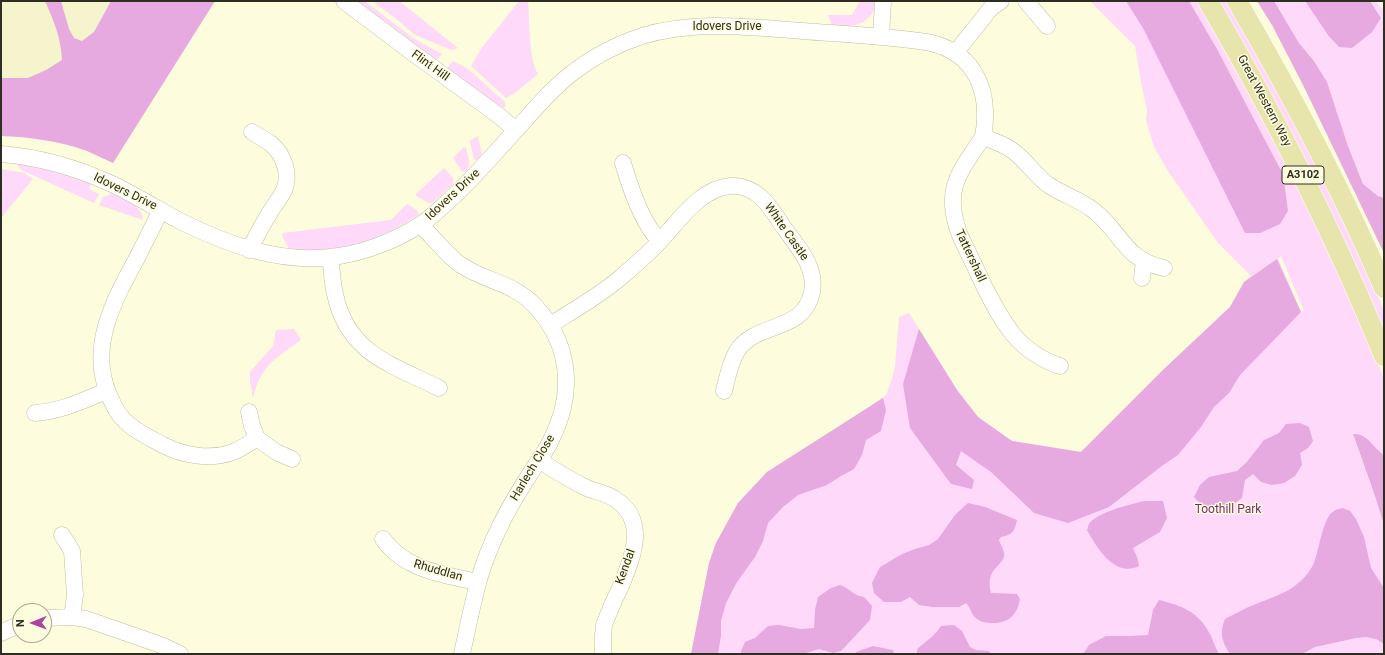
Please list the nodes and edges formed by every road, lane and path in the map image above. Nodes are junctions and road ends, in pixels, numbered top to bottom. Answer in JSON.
{"nodes":[{"id":1,"x":344,"y":1,"type":"edge"},
{"id":2,"x":883,"y":1,"type":"edge"},
{"id":3,"x":1001,"y":1,"type":"edge"},
{"id":4,"x":1026,"y":1,"type":"edge"},
{"id":5,"x":1208,"y":1,"type":"edge"},
{"id":6,"x":1238,"y":1,"type":"edge"},
{"id":7,"x":1047,"y":26,"type":"dead end"},
{"id":8,"x":881,"y":37,"type":"junction"},
{"id":9,"x":956,"y":52,"type":"junction"},
{"id":10,"x":516,"y":130,"type":"junction"},
{"id":11,"x":252,"y":132,"type":"dead end"},
{"id":12,"x":983,"y":137,"type":"junction"},
{"id":13,"x":1,"y":154,"type":"edge"},
{"id":14,"x":623,"y":163,"type":"dead end"},
{"id":15,"x":161,"y":210,"type":"junction"},
{"id":16,"x":420,"y":225,"type":"junction"},
{"id":17,"x":660,"y":241,"type":"junction"},
{"id":18,"x":250,"y":250,"type":"junction"},
{"id":19,"x":330,"y":258,"type":"junction"},
{"id":20,"x":1144,"y":262,"type":"junction"},
{"id":21,"x":1164,"y":268,"type":"dead end"},
{"id":22,"x":1142,"y":278,"type":"dead end"},
{"id":23,"x":1384,"y":288,"type":"edge"},
{"id":24,"x":550,"y":325,"type":"junction"},
{"id":25,"x":1384,"y":356,"type":"edge"},
{"id":26,"x":1060,"y":366,"type":"dead end"},
{"id":27,"x":439,"y":388,"type":"dead end"},
{"id":28,"x":107,"y":391,"type":"junction"},
{"id":29,"x":724,"y":391,"type":"dead end"},
{"id":30,"x":249,"y":412,"type":"dead end"},
{"id":31,"x":35,"y":413,"type":"dead end"},
{"id":32,"x":257,"y":438,"type":"junction"},
{"id":33,"x":292,"y":459,"type":"dead end"},
{"id":34,"x":539,"y":460,"type":"junction"},
{"id":35,"x":62,"y":535,"type":"dead end"},
{"id":36,"x":383,"y":539,"type":"dead end"},
{"id":37,"x":478,"y":582,"type":"junction"},
{"id":38,"x":72,"y":616,"type":"junction"},
{"id":39,"x":52,"y":617,"type":"edge"},
{"id":40,"x":12,"y":628,"type":"edge"},
{"id":41,"x":1,"y":633,"type":"edge"},
{"id":42,"x":180,"y":654,"type":"edge"},
{"id":43,"x":462,"y":654,"type":"edge"},
{"id":44,"x":603,"y":654,"type":"edge"}],
"edges":[{"from":1,"to":10,"type":"street","name":"Flint Hill"},
{"from":2,"to":8,"type":"street"},
{"from":3,"to":9,"type":"street"},
{"from":4,"to":7,"type":"street"},
{"from":5,"to":25,"type":"main road","name":"Great Western Way","number":"A3102"},
{"from":6,"to":23,"type":"main road","name":"Great Western Way","number":"A3102"},
{"from":8,"to":9,"type":"street","name":"Tattershall"},
{"from":8,"to":10,"type":"street","name":"Idovers Drive"},
{"from":9,"to":12,"type":"street","name":"Tattershall"},
{"from":10,"to":16,"type":"street","name":"Idovers Drive"},
{"from":11,"to":18,"type":"street"},
{"from":12,"to":20,"type":"street"},
{"from":12,"to":26,"type":"street","name":"Tattershall"},
{"from":13,"to":15,"type":"street","name":"Idovers Drive"},
{"from":14,"to":17,"type":"street"},
{"from":15,"to":18,"type":"street","name":"Idovers Drive"},
{"from":15,"to":28,"type":"street"},
{"from":16,"to":19,"type":"street","name":"Idovers Drive"},
{"from":16,"to":24,"type":"street","name":"Harlech Close"},
{"from":17,"to":24,"type":"street","name":"White Castle"},
{"from":17,"to":29,"type":"street","name":"White Castle"},
{"from":18,"to":19,"type":"street","name":"Idovers Drive"},
{"from":19,"to":27,"type":"street"},
{"from":20,"to":21,"type":"street"},
{"from":20,"to":22,"type":"street"},
{"from":24,"to":34,"type":"street","name":"Harlech Close"},
{"from":28,"to":31,"type":"street"},
{"from":28,"to":32,"type":"street"},
{"from":30,"to":32,"type":"street"},
{"from":32,"to":33,"type":"street"},
{"from":34,"to":37,"type":"street","name":"Harlech Close"},
{"from":34,"to":44,"type":"street","name":"Kendal"},
{"from":35,"to":38,"type":"street"},
{"from":36,"to":37,"type":"street","name":"Rhuddlan"},
{"from":37,"to":43,"type":"street","name":"Harlech Close"},
{"from":38,"to":39,"type":"street"},
{"from":38,"to":42,"type":"street"},
{"from":40,"to":41,"type":"street"}]}
